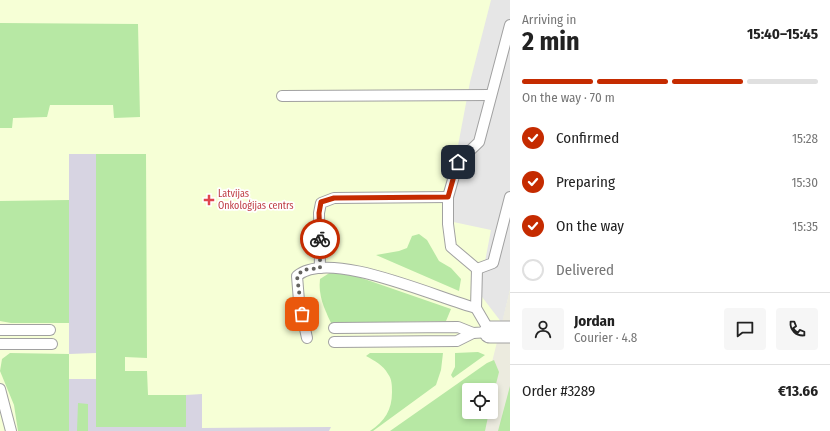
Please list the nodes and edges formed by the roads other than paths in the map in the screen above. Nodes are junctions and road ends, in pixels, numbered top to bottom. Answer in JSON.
{"nodes":[{"id":1,"x":510,"y":25,"type":"edge"},
{"id":2,"x":491,"y":95,"type":"junction"},
{"id":3,"x":282,"y":96,"type":"dead end"},
{"id":4,"x":448,"y":197,"type":"junction"},
{"id":5,"x":510,"y":197,"type":"edge"},
{"id":6,"x":320,"y":268,"type":"junction"},
{"id":7,"x":477,"y":269,"type":"junction"},
{"id":8,"x":476,"y":308,"type":"junction"},
{"id":9,"x":334,"y":328,"type":"dead end"},
{"id":10,"x":0,"y":330,"type":"edge"},
{"id":11,"x":50,"y":330,"type":"dead end"},
{"id":12,"x":491,"y":332,"type":"edge"},
{"id":13,"x":307,"y":338,"type":"dead end"},
{"id":14,"x":334,"y":342,"type":"dead end"},
{"id":15,"x":0,"y":344,"type":"edge"},
{"id":16,"x":52,"y":344,"type":"dead end"},
{"id":17,"x":0,"y":389,"type":"edge"},
{"id":18,"x":11,"y":431,"type":"edge"}],
"edges":[{"from":1,"to":2,"type":"lane"},
{"from":2,"to":3,"type":"lane"},
{"from":2,"to":4,"type":"lane"},
{"from":4,"to":6,"type":"lane"},
{"from":4,"to":7,"type":"lane"},
{"from":5,"to":7,"type":"lane"},
{"from":6,"to":8,"type":"lane"},
{"from":6,"to":13,"type":"lane"},
{"from":7,"to":8,"type":"lane"},
{"from":8,"to":12,"type":"lane"},
{"from":9,"to":12,"type":"lane"},
{"from":10,"to":11,"type":"lane"},
{"from":12,"to":14,"type":"lane"},
{"from":15,"to":16,"type":"lane"},
{"from":17,"to":18,"type":"lane"}]}
